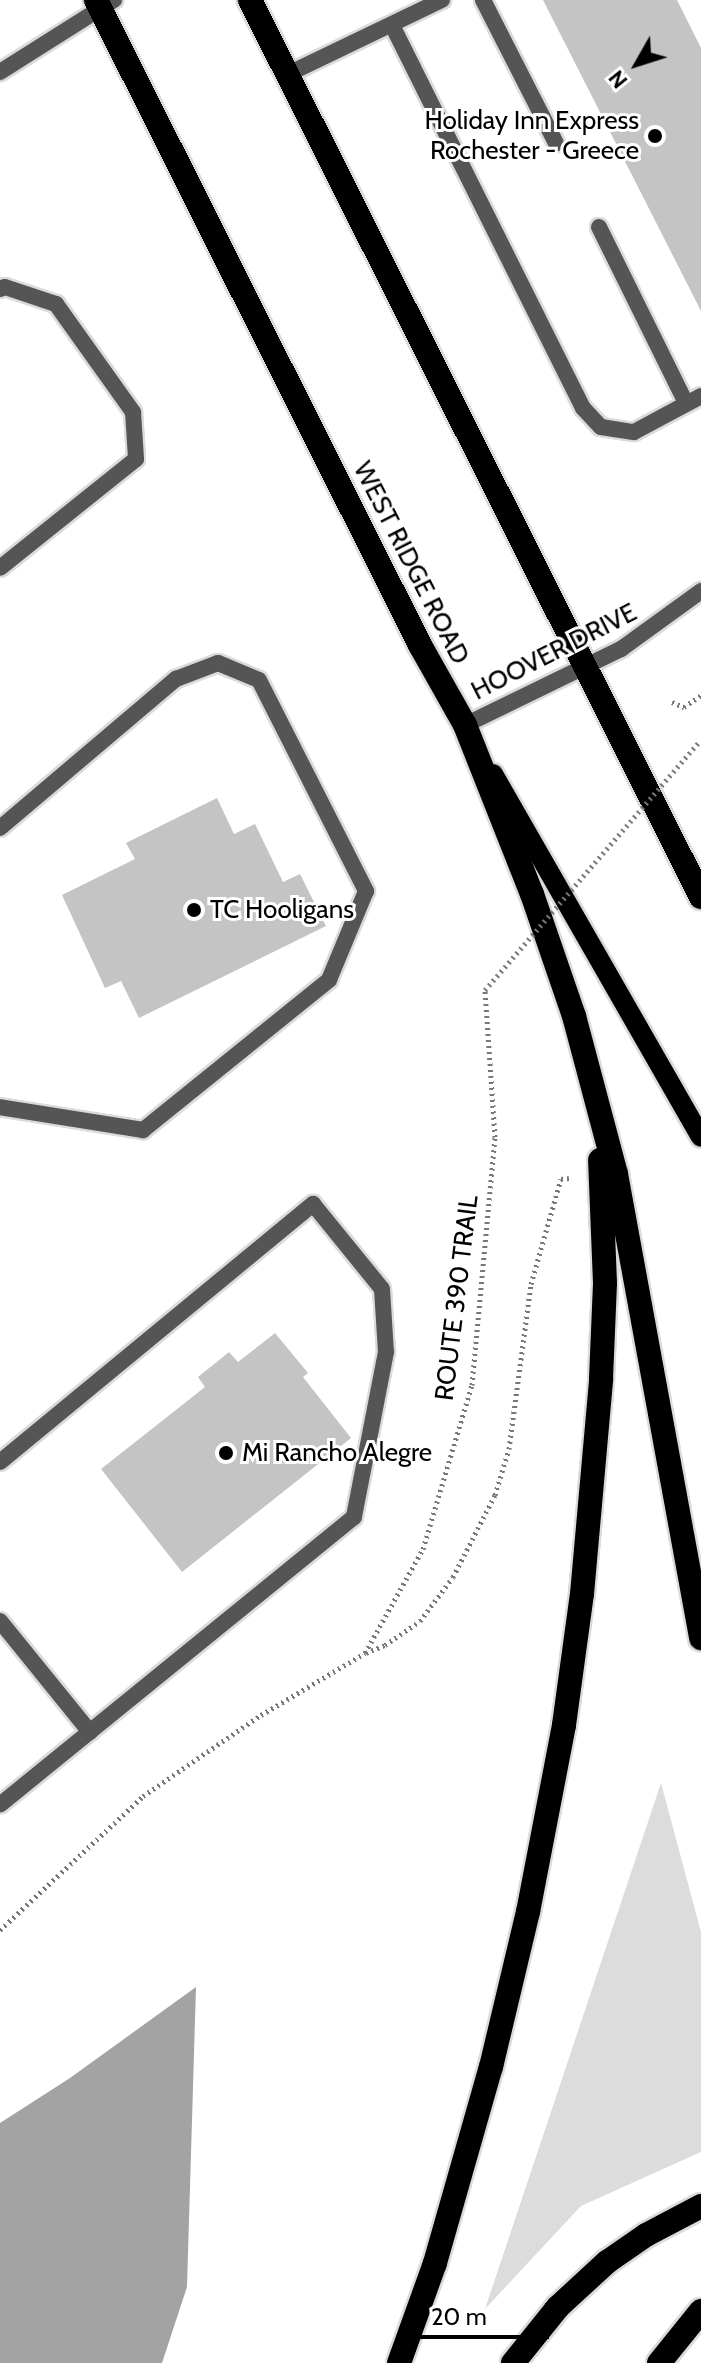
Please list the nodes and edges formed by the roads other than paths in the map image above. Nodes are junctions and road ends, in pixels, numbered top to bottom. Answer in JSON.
{"nodes":[{"id":1,"x":250,"y":0,"type":"edge"},
{"id":2,"x":442,"y":0,"type":"edge"},
{"id":3,"x":483,"y":0,"type":"edge"},
{"id":4,"x":104,"y":3,"type":"edge"},
{"id":5,"x":392,"y":25,"type":"junction"},
{"id":6,"x":0,"y":72,"type":"edge"},
{"id":7,"x":288,"y":74,"type":"junction"},
{"id":8,"x":556,"y":143,"type":"dead end"},
{"id":9,"x":599,"y":227,"type":"dead end"},
{"id":10,"x":0,"y":289,"type":"edge"},
{"id":11,"x":694,"y":400,"type":"edge"},
{"id":12,"x":0,"y":568,"type":"edge"},
{"id":13,"x":701,"y":591,"type":"edge"},
{"id":14,"x":587,"y":666,"type":"junction"},
{"id":15,"x":465,"y":725,"type":"junction"},
{"id":16,"x":0,"y":828,"type":"edge"},
{"id":17,"x":701,"y":897,"type":"edge"},
{"id":18,"x":585,"y":1055,"type":"junction"},
{"id":19,"x":0,"y":1107,"type":"edge"},
{"id":20,"x":701,"y":1137,"type":"edge"},
{"id":21,"x":0,"y":1462,"type":"edge"},
{"id":22,"x":0,"y":1621,"type":"edge"},
{"id":23,"x":701,"y":1638,"type":"edge"},
{"id":24,"x":90,"y":1732,"type":"junction"},
{"id":25,"x":0,"y":1805,"type":"edge"},
{"id":26,"x":701,"y":2206,"type":"edge"},
{"id":27,"x":701,"y":2311,"type":"edge"},
{"id":28,"x":399,"y":2363,"type":"edge"},
{"id":29,"x":513,"y":2363,"type":"edge"},
{"id":30,"x":659,"y":2363,"type":"edge"}],
"edges":[{"from":1,"to":7,"type":"highway"},
{"from":2,"to":5,"type":"street"},
{"from":3,"to":8,"type":"street"},
{"from":4,"to":6,"type":"street"},
{"from":4,"to":15,"type":"highway","name":"WEST RIDGE ROAD"},
{"from":5,"to":7,"type":"street"},
{"from":5,"to":11,"type":"street"},
{"from":7,"to":14,"type":"highway"},
{"from":9,"to":11,"type":"street"},
{"from":10,"to":12,"type":"street"},
{"from":13,"to":14,"type":"street","name":"HOOVER DRIVE"},
{"from":14,"to":15,"type":"street","name":"HOOVER DRIVE"},
{"from":14,"to":17,"type":"highway"},
{"from":15,"to":18,"type":"highway"},
{"from":15,"to":20,"type":"main road","name":"WEST RIDGE ROAD"},
{"from":16,"to":19,"type":"street"},
{"from":18,"to":23,"type":"highway"},
{"from":18,"to":28,"type":"highway"},
{"from":21,"to":24,"type":"street"},
{"from":22,"to":24,"type":"street"},
{"from":24,"to":25,"type":"street"},
{"from":26,"to":29,"type":"highway"},
{"from":27,"to":30,"type":"highway"}]}
